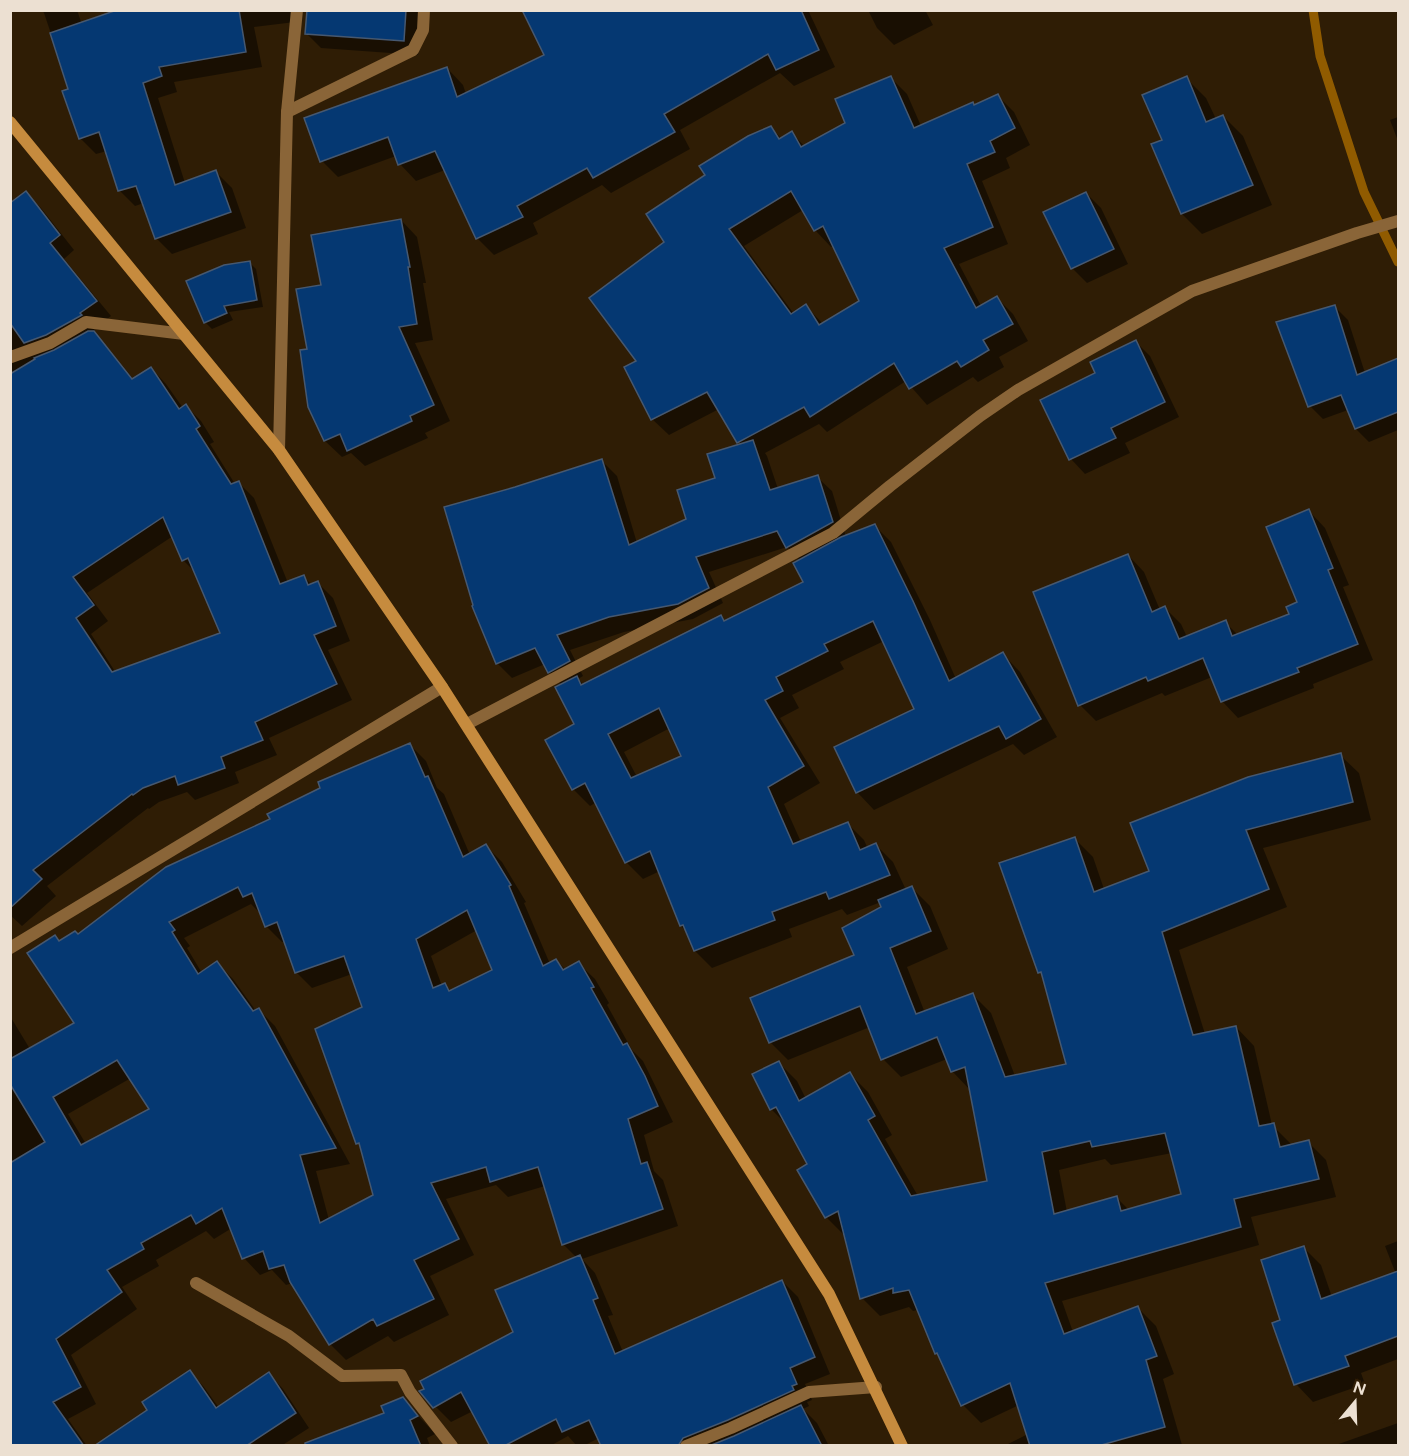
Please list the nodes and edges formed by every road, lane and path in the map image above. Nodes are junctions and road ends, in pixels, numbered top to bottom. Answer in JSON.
{"nodes":[{"id":1,"x":297,"y":10,"type":"edge"},
{"id":2,"x":424,"y":10,"type":"edge"},
{"id":3,"x":287,"y":112,"type":"junction"},
{"id":4,"x":10,"y":122,"type":"edge"},
{"id":5,"x":1398,"y":221,"type":"edge"},
{"id":6,"x":184,"y":334,"type":"junction"},
{"id":7,"x":10,"y":356,"type":"edge"},
{"id":8,"x":279,"y":450,"type":"junction"},
{"id":9,"x":442,"y":687,"type":"junction"},
{"id":10,"x":467,"y":724,"type":"junction"},
{"id":11,"x":10,"y":948,"type":"edge"},
{"id":12,"x":196,"y":1283,"type":"dead end"},
{"id":13,"x":876,"y":1387,"type":"junction"},
{"id":14,"x":452,"y":1446,"type":"edge"},
{"id":15,"x":686,"y":1446,"type":"edge"},
{"id":16,"x":902,"y":1446,"type":"edge"}],
"edges":[{"from":1,"to":3,"type":"street"},
{"from":2,"to":3,"type":"street"},
{"from":3,"to":8,"type":"street"},
{"from":4,"to":6,"type":"street"},
{"from":5,"to":10,"type":"street"},
{"from":6,"to":7,"type":"street"},
{"from":6,"to":8,"type":"street"},
{"from":8,"to":9,"type":"street"},
{"from":9,"to":10,"type":"street"},
{"from":9,"to":11,"type":"street"},
{"from":10,"to":13,"type":"street"},
{"from":12,"to":14,"type":"street"},
{"from":13,"to":15,"type":"street"},
{"from":13,"to":16,"type":"street"}]}
